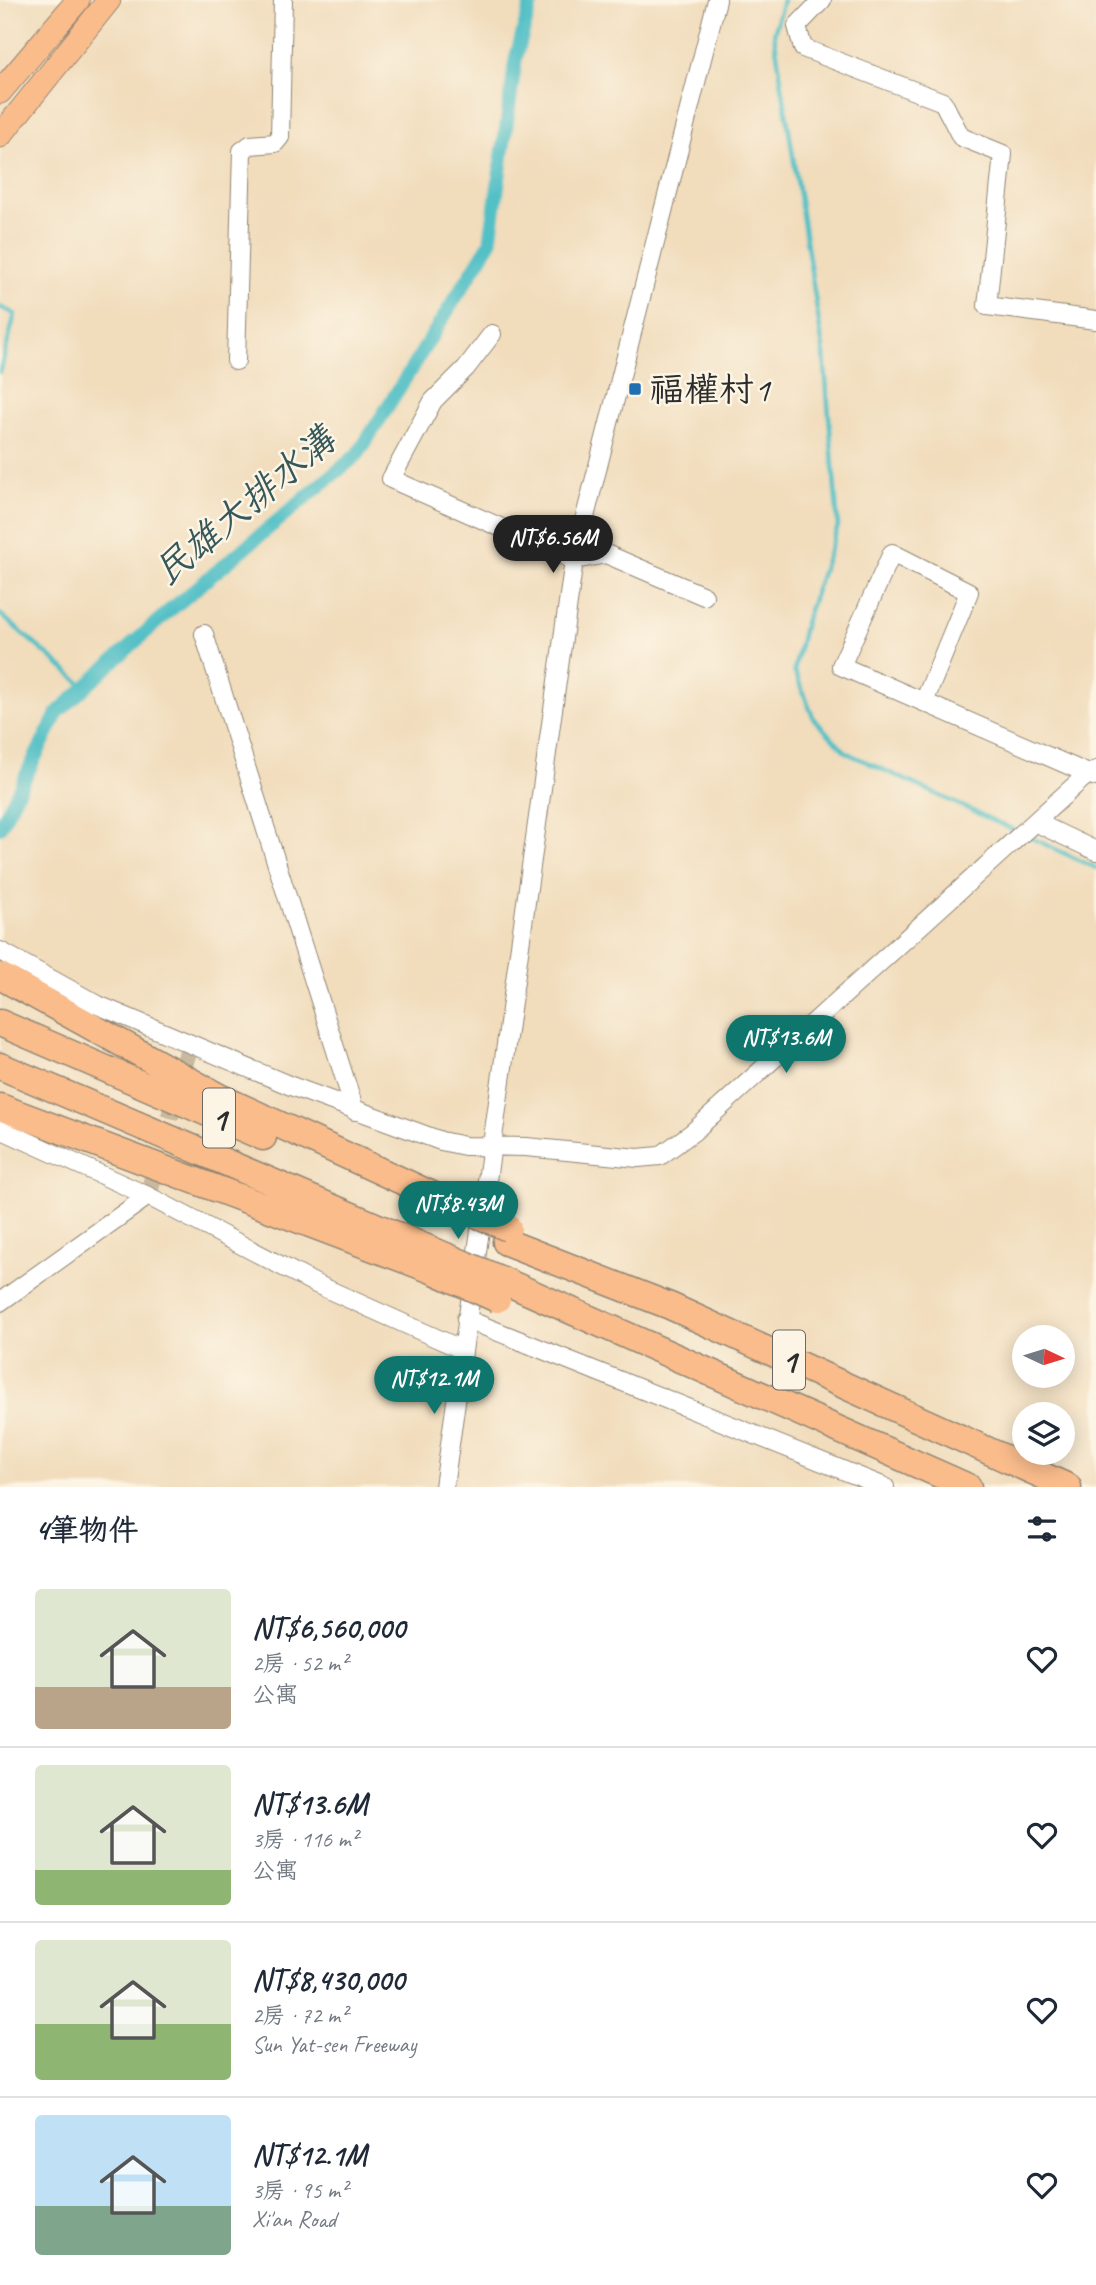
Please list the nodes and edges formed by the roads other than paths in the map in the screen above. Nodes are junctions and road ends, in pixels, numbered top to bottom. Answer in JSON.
{"nodes":[{"id":1,"x":78,"y":0,"type":"edge"},
{"id":2,"x":109,"y":0,"type":"edge"},
{"id":3,"x":284,"y":0,"type":"edge"},
{"id":4,"x":717,"y":0,"type":"edge"},
{"id":5,"x":822,"y":0,"type":"edge"},
{"id":6,"x":0,"y":91,"type":"edge"},
{"id":7,"x":21,"y":110,"type":"junction"},
{"id":8,"x":0,"y":136,"type":"edge"},
{"id":9,"x":1096,"y":320,"type":"edge"},
{"id":10,"x":492,"y":334,"type":"dead end"},
{"id":11,"x":236,"y":361,"type":"dead end"},
{"id":12,"x":574,"y":560,"type":"junction"},
{"id":13,"x":704,"y":596,"type":"dead end"},
{"id":14,"x":204,"y":634,"type":"dead end"},
{"id":15,"x":924,"y":702,"type":"junction"},
{"id":16,"x":1094,"y":774,"type":"edge"},
{"id":17,"x":1027,"y":830,"type":"junction"},
{"id":18,"x":1096,"y":850,"type":"edge"},
{"id":19,"x":0,"y":951,"type":"edge"},
{"id":20,"x":0,"y":976,"type":"edge"},
{"id":21,"x":0,"y":1023,"type":"edge"},
{"id":22,"x":0,"y":1066,"type":"edge"},
{"id":23,"x":0,"y":1107,"type":"edge"},
{"id":24,"x":355,"y":1111,"type":"junction"},
{"id":25,"x":0,"y":1129,"type":"edge"},
{"id":26,"x":491,"y":1147,"type":"junction"},
{"id":27,"x":148,"y":1196,"type":"junction"},
{"id":28,"x":440,"y":1206,"type":"junction"},
{"id":29,"x":433,"y":1261,"type":"junction"},
{"id":30,"x":0,"y":1302,"type":"edge"},
{"id":31,"x":466,"y":1319,"type":"junction"},
{"id":32,"x":463,"y":1350,"type":"junction"},
{"id":33,"x":444,"y":1487,"type":"edge"},
{"id":34,"x":885,"y":1487,"type":"edge"},
{"id":35,"x":968,"y":1487,"type":"edge"},
{"id":36,"x":1068,"y":1487,"type":"edge"}],
"edges":[{"from":1,"to":6,"type":"main road"},
{"from":2,"to":7,"type":"main road"},
{"from":3,"to":11,"type":"street"},
{"from":4,"to":12,"type":"street"},
{"from":5,"to":9,"type":"street"},
{"from":6,"to":7,"type":"street"},
{"from":7,"to":8,"type":"main road"},
{"from":10,"to":12,"type":"street"},
{"from":12,"to":13,"type":"street"},
{"from":12,"to":26,"type":"street"},
{"from":14,"to":24,"type":"street"},
{"from":15,"to":15,"type":"street"},
{"from":15,"to":16,"type":"street"},
{"from":16,"to":17,"type":"street"},
{"from":17,"to":18,"type":"street"},
{"from":17,"to":26,"type":"street"},
{"from":19,"to":24,"type":"street"},
{"from":20,"to":28,"type":"highway"},
{"from":21,"to":28,"type":"highway","number":"1"},
{"from":22,"to":29,"type":"highway","number":"1"},
{"from":23,"to":29,"type":"highway"},
{"from":24,"to":26,"type":"street"},
{"from":25,"to":27,"type":"street"},
{"from":26,"to":31,"type":"street"},
{"from":27,"to":30,"type":"street"},
{"from":27,"to":32,"type":"street"},
{"from":28,"to":36,"type":"highway","number":"1"},
{"from":29,"to":35,"type":"highway","number":"1","bridge":true},
{"from":31,"to":32,"type":"street"},
{"from":31,"to":34,"type":"street"},
{"from":32,"to":33,"type":"street"}]}
